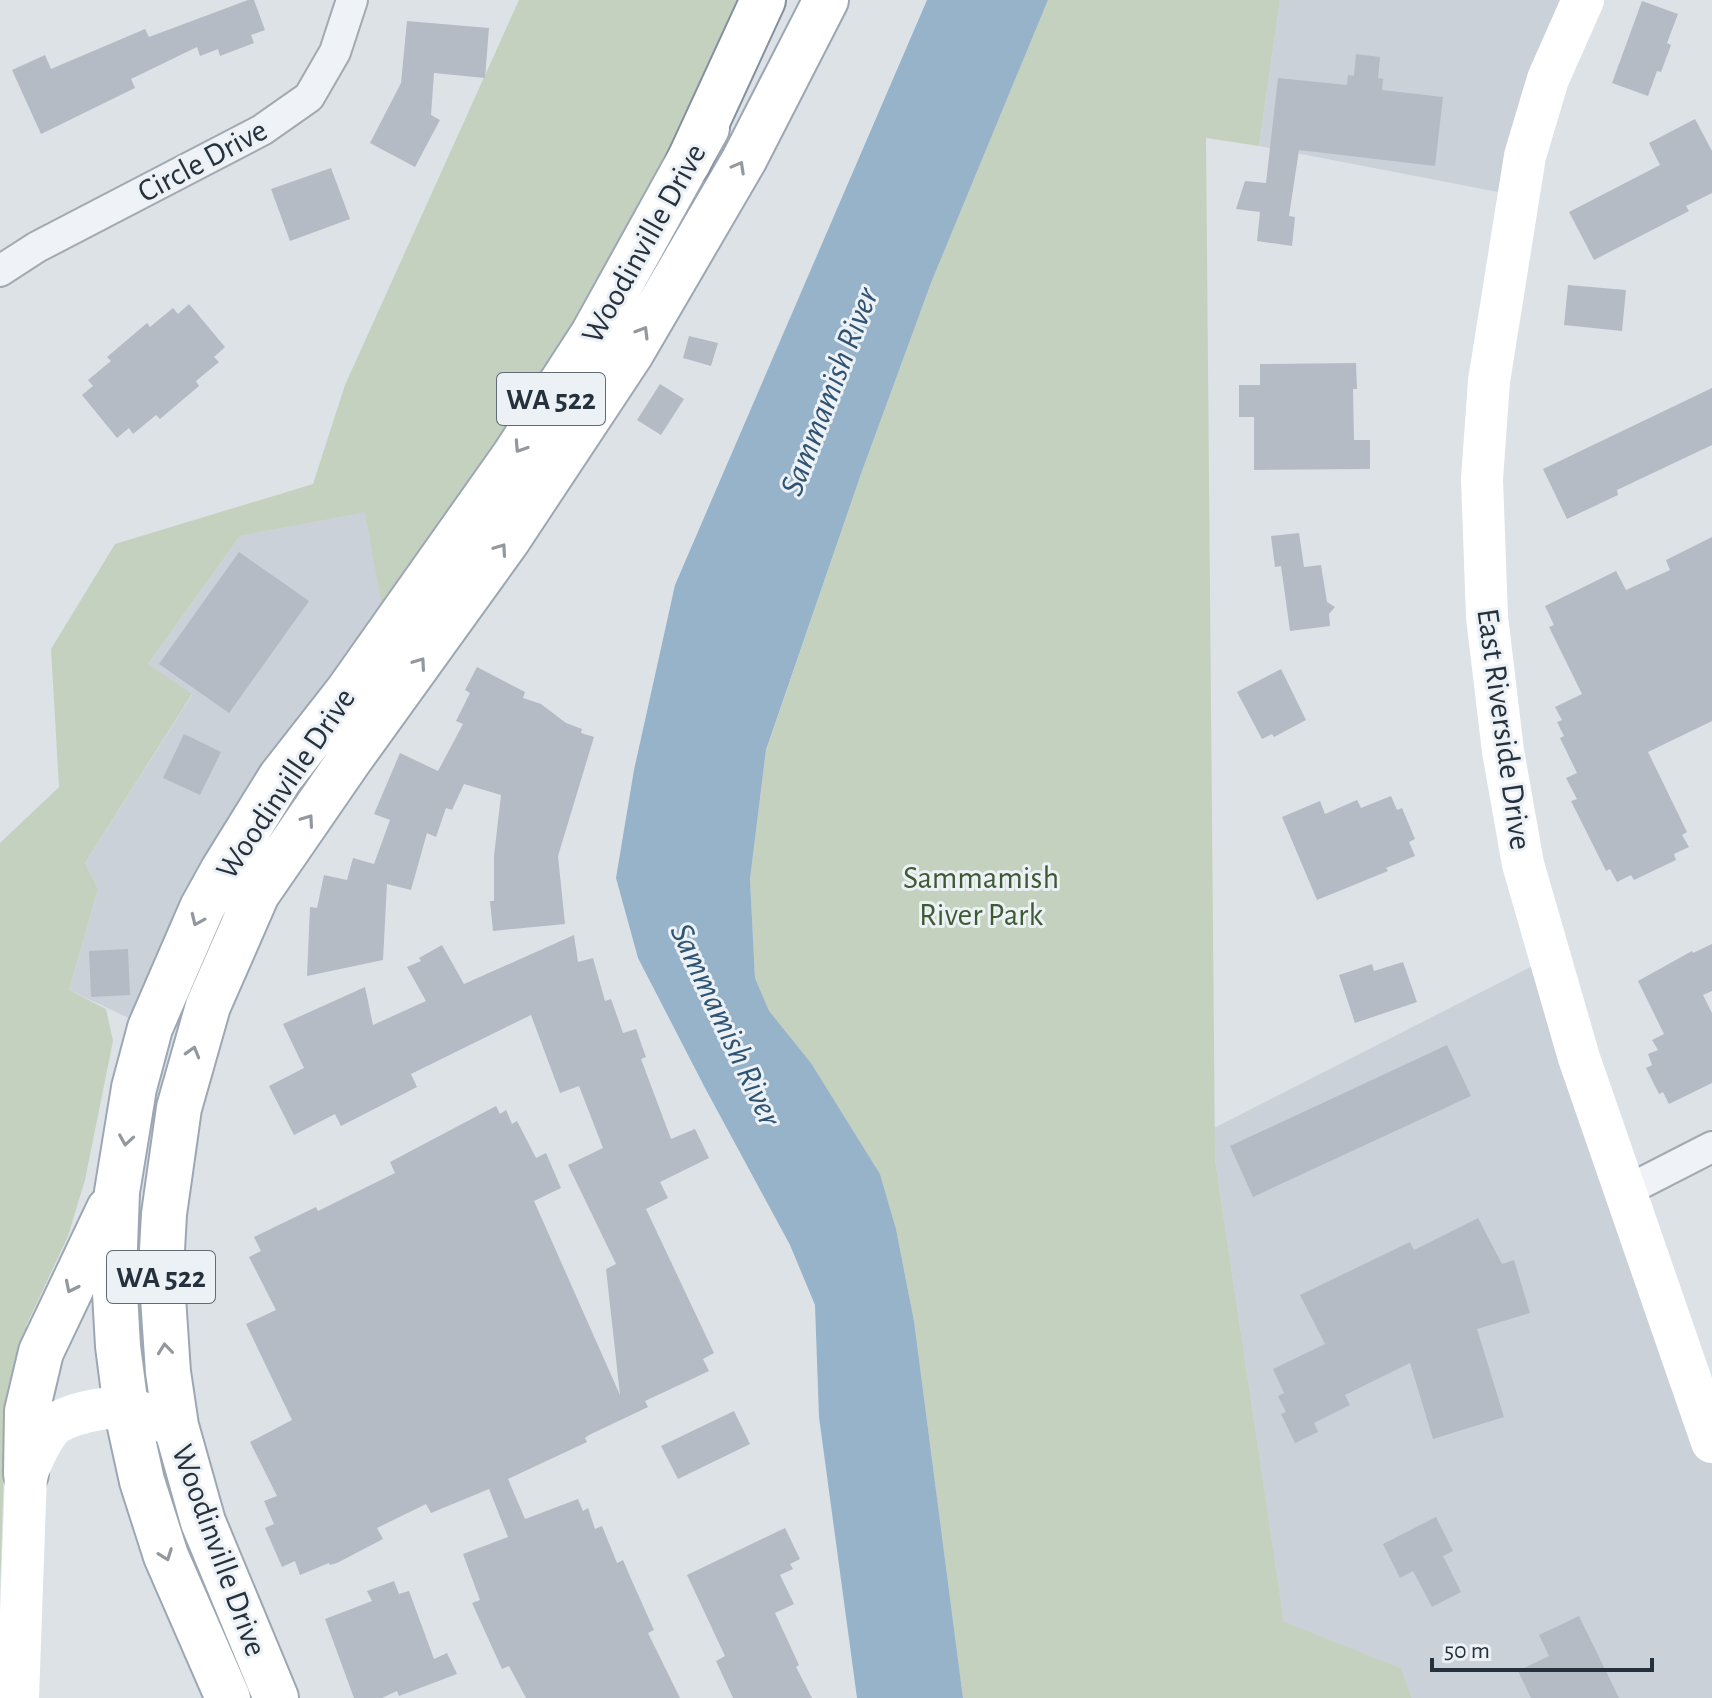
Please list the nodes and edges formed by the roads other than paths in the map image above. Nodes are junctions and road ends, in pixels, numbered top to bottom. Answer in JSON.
{"nodes":[{"id":1,"x":352,"y":0,"type":"edge"},
{"id":2,"x":763,"y":0,"type":"edge"},
{"id":3,"x":778,"y":0,"type":"edge"},
{"id":4,"x":826,"y":0,"type":"edge"},
{"id":5,"x":1583,"y":0,"type":"edge"},
{"id":6,"x":688,"y":163,"type":"junction"},
{"id":7,"x":0,"y":271,"type":"edge"},
{"id":8,"x":1712,"y":1147,"type":"edge"},
{"id":9,"x":117,"y":1192,"type":"junction"},
{"id":10,"x":1624,"y":1192,"type":"junction"},
{"id":11,"x":126,"y":1408,"type":"junction"},
{"id":12,"x":176,"y":1426,"type":"junction"},
{"id":13,"x":1712,"y":1442,"type":"edge"},
{"id":14,"x":26,"y":1474,"type":"junction"},
{"id":15,"x":18,"y":1698,"type":"edge"},
{"id":16,"x":228,"y":1698,"type":"edge"},
{"id":17,"x":276,"y":1698,"type":"edge"}],
"edges":[{"from":1,"to":7,"type":"street","name":"Circle Drive"},
{"from":2,"to":6,"type":"main road"},
{"from":3,"to":6,"type":"main road","name":"Woodinville Drive","number":"WA 522"},
{"from":12,"to":4,"type":"main road","name":"Woodinville Drive","number":"WA 522","one_way":true},
{"from":5,"to":10,"type":"main road","name":"East Riverside Drive"},
{"from":6,"to":9,"type":"main road","name":"Woodinville Drive","number":"WA 522","one_way":true},
{"from":8,"to":10,"type":"street"},
{"from":9,"to":11,"type":"main road","name":"Woodinville Drive","number":"WA 522"},
{"from":9,"to":14,"type":"main road","one_way":true},
{"from":10,"to":13,"type":"main road","name":"East Riverside Drive"},
{"from":11,"to":12,"type":"main road"},
{"from":11,"to":14,"type":"main road"},
{"from":11,"to":16,"type":"main road","name":"Woodinville Drive","number":"WA 522","one_way":true},
{"from":12,"to":17,"type":"main road","name":"Woodinville Drive","number":"WA 522"},
{"from":14,"to":15,"type":"main road"}]}
